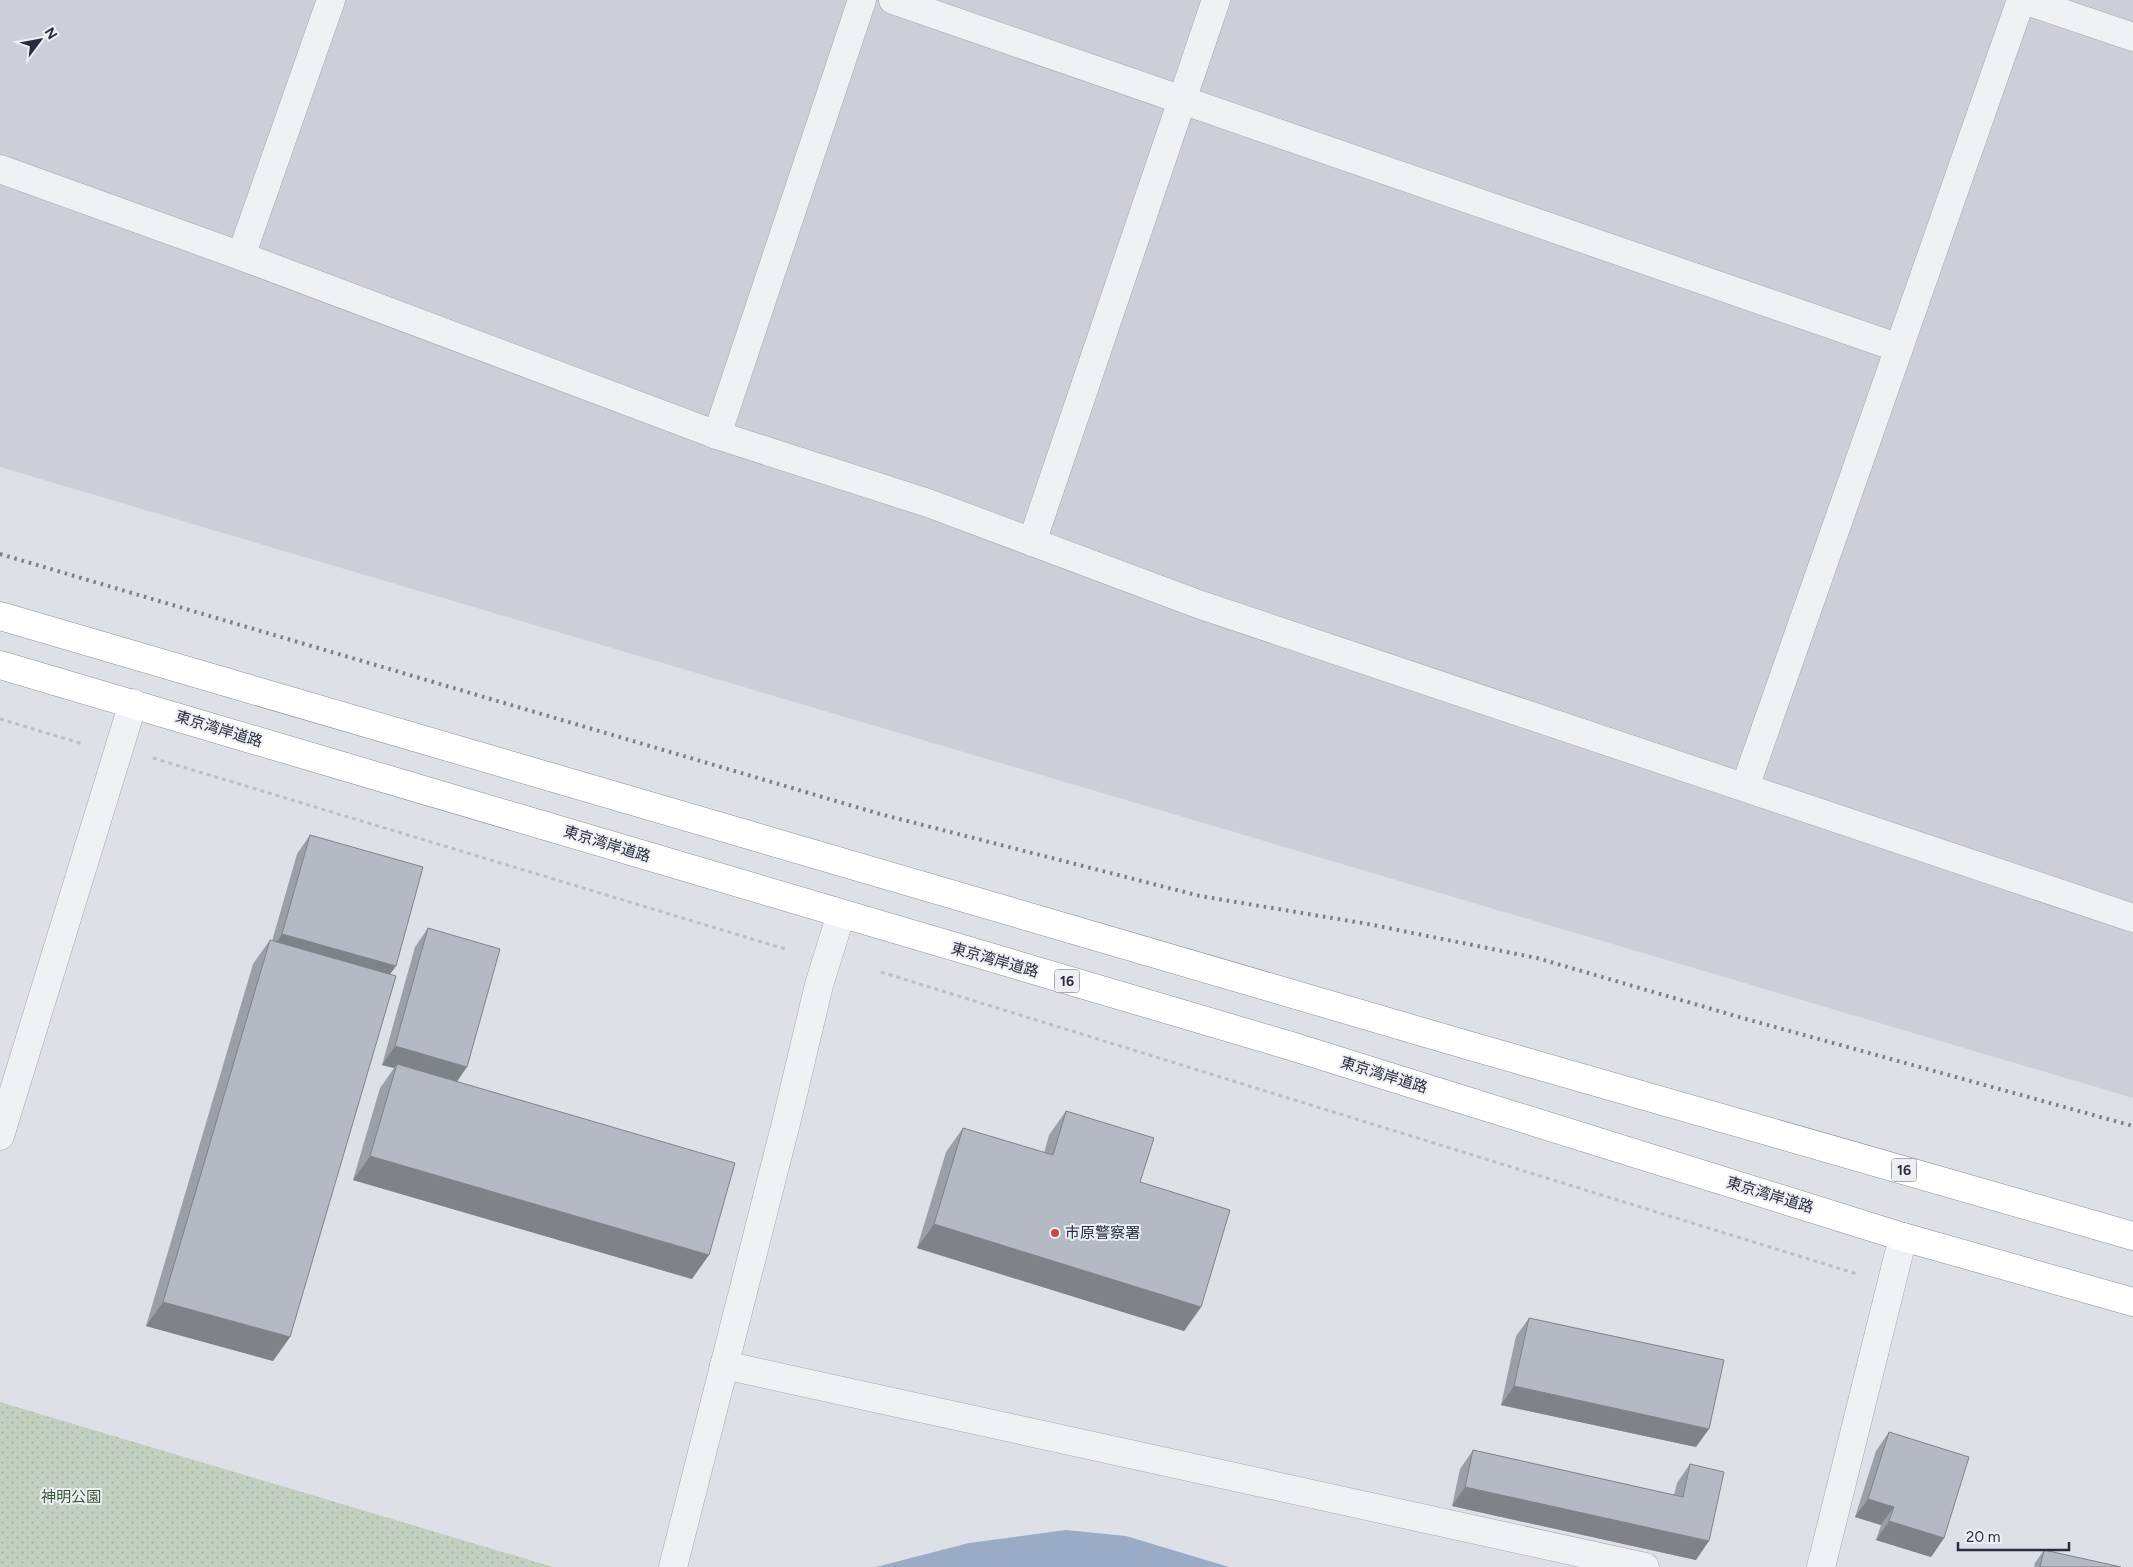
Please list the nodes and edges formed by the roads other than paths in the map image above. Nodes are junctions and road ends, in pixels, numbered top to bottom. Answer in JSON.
{"nodes":[{"id":1,"x":331,"y":0,"type":"edge"},
{"id":2,"x":862,"y":0,"type":"edge"},
{"id":3,"x":893,"y":0,"type":"edge"},
{"id":4,"x":1216,"y":0,"type":"edge"},
{"id":5,"x":2023,"y":0,"type":"edge"},
{"id":6,"x":2133,"y":37,"type":"edge"},
{"id":7,"x":1182,"y":100,"type":"junction"},
{"id":8,"x":0,"y":170,"type":"edge"},
{"id":9,"x":242,"y":256,"type":"junction"},
{"id":10,"x":1899,"y":348,"type":"junction"},
{"id":11,"x":717,"y":435,"type":"junction"},
{"id":12,"x":1032,"y":542,"type":"junction"},
{"id":13,"x":0,"y":616,"type":"edge"},
{"id":14,"x":0,"y":665,"type":"edge"},
{"id":15,"x":132,"y":703,"type":"junction"},
{"id":16,"x":1745,"y":787,"type":"junction"},
{"id":17,"x":841,"y":914,"type":"junction"},
{"id":18,"x":2133,"y":918,"type":"edge"},
{"id":19,"x":0,"y":1136,"type":"edge"},
{"id":20,"x":2133,"y":1236,"type":"edge"},
{"id":21,"x":1903,"y":1237,"type":"junction"},
{"id":22,"x":2133,"y":1302,"type":"edge"},
{"id":23,"x":724,"y":1365,"type":"junction"},
{"id":24,"x":673,"y":1567,"type":"edge"},
{"id":25,"x":1645,"y":1567,"type":"edge"},
{"id":26,"x":1822,"y":1567,"type":"edge"}],
"edges":[{"from":1,"to":9,"type":"street"},
{"from":2,"to":11,"type":"street"},
{"from":3,"to":7,"type":"street"},
{"from":4,"to":7,"type":"street"},
{"from":5,"to":6,"type":"street"},
{"from":5,"to":10,"type":"street"},
{"from":7,"to":10,"type":"street"},
{"from":7,"to":12,"type":"street"},
{"from":8,"to":9,"type":"street"},
{"from":9,"to":11,"type":"street"},
{"from":10,"to":16,"type":"street"},
{"from":11,"to":12,"type":"street"},
{"from":12,"to":16,"type":"street"},
{"from":13,"to":20,"type":"highway","number":"16"},
{"from":14,"to":15,"type":"highway","name":"東京湾岸道路","number":"16"},
{"from":15,"to":17,"type":"highway","name":"東京湾岸道路","number":"16"},
{"from":15,"to":19,"type":"street"},
{"from":16,"to":18,"type":"street"},
{"from":17,"to":21,"type":"highway","name":"東京湾岸道路","number":"16"},
{"from":17,"to":23,"type":"street"},
{"from":21,"to":22,"type":"highway","name":"東京湾岸道路","number":"16"},
{"from":21,"to":26,"type":"street"},
{"from":23,"to":24,"type":"street"},
{"from":23,"to":25,"type":"street"}]}
